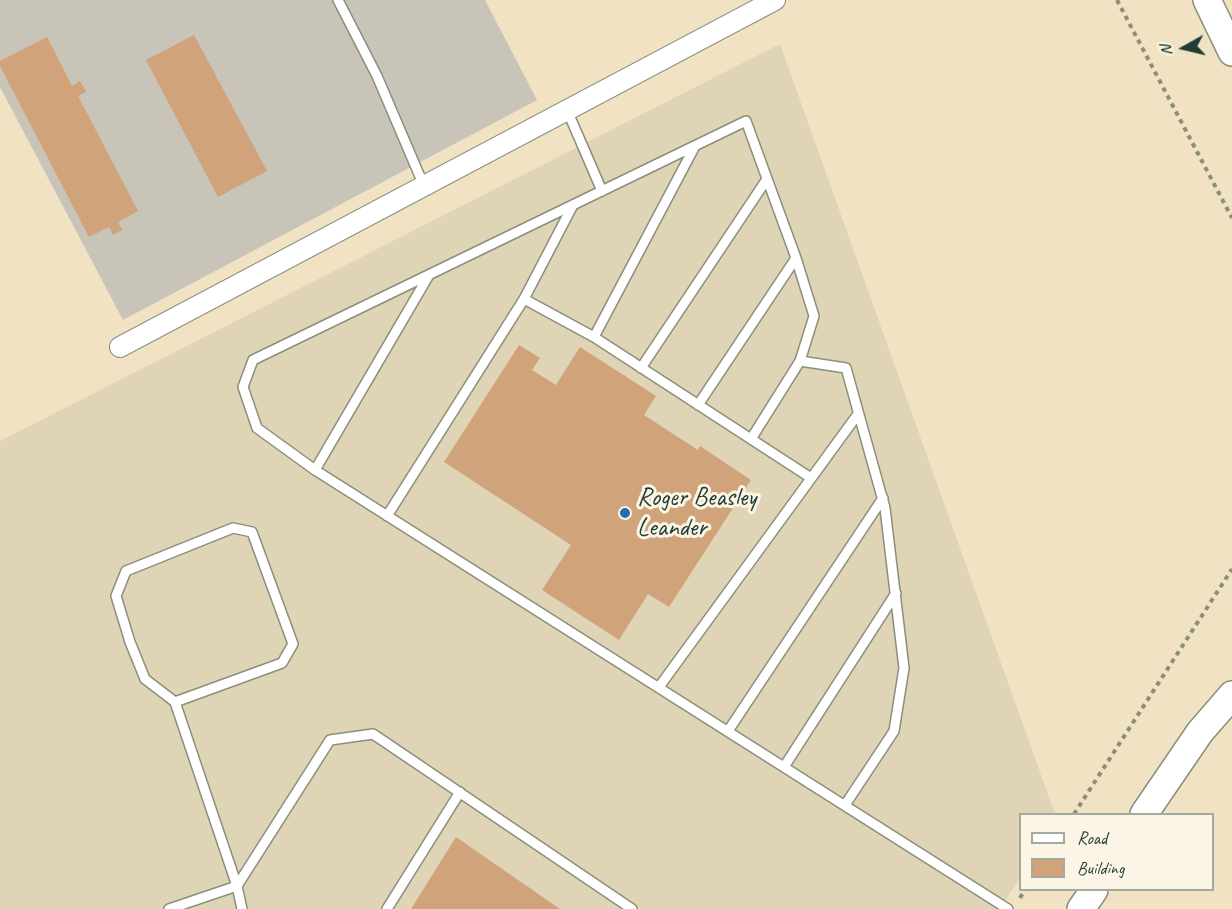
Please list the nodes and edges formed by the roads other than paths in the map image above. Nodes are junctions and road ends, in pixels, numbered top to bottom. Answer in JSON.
{"nodes":[{"id":1,"x":338,"y":0,"type":"edge"},
{"id":2,"x":775,"y":0,"type":"edge"},
{"id":3,"x":1207,"y":0,"type":"edge"},
{"id":4,"x":1232,"y":52,"type":"edge"},
{"id":5,"x":567,"y":110,"type":"junction"},
{"id":6,"x":696,"y":146,"type":"junction"},
{"id":7,"x":767,"y":179,"type":"junction"},
{"id":8,"x":424,"y":186,"type":"junction"},
{"id":9,"x":602,"y":191,"type":"junction"},
{"id":10,"x":573,"y":205,"type":"junction"},
{"id":11,"x":796,"y":258,"type":"junction"},
{"id":12,"x":430,"y":274,"type":"junction"},
{"id":13,"x":524,"y":299,"type":"junction"},
{"id":14,"x":594,"y":337,"type":"junction"},
{"id":15,"x":120,"y":346,"type":"dead end"},
{"id":16,"x":800,"y":360,"type":"junction"},
{"id":17,"x":641,"y":368,"type":"junction"},
{"id":18,"x":698,"y":405,"type":"junction"},
{"id":19,"x":858,"y":414,"type":"junction"},
{"id":20,"x":751,"y":439,"type":"junction"},
{"id":21,"x":315,"y":470,"type":"junction"},
{"id":22,"x":811,"y":478,"type":"junction"},
{"id":23,"x":883,"y":498,"type":"junction"},
{"id":24,"x":387,"y":516,"type":"junction"},
{"id":25,"x":896,"y":593,"type":"junction"},
{"id":26,"x":658,"y":687,"type":"junction"},
{"id":27,"x":1232,"y":695,"type":"edge"},
{"id":28,"x":175,"y":702,"type":"junction"},
{"id":29,"x":728,"y":731,"type":"junction"},
{"id":30,"x":784,"y":767,"type":"junction"},
{"id":31,"x":460,"y":792,"type":"junction"},
{"id":32,"x":845,"y":806,"type":"junction"},
{"id":33,"x":1145,"y":813,"type":"edge"},
{"id":34,"x":237,"y":886,"type":"junction"},
{"id":35,"x":1093,"y":891,"type":"edge"},
{"id":36,"x":169,"y":909,"type":"edge"},
{"id":37,"x":242,"y":909,"type":"edge"},
{"id":38,"x":387,"y":909,"type":"edge"},
{"id":39,"x":632,"y":909,"type":"edge"},
{"id":40,"x":1008,"y":909,"type":"edge"},
{"id":41,"x":1081,"y":909,"type":"edge"}],
"edges":[{"from":1,"to":8,"type":"lane"},
{"from":2,"to":5,"type":"street"},
{"from":3,"to":4,"type":"main road"},
{"from":5,"to":8,"type":"street"},
{"from":5,"to":9,"type":"lane"},
{"from":6,"to":7,"type":"lane"},
{"from":6,"to":9,"type":"lane"},
{"from":6,"to":14,"type":"lane"},
{"from":7,"to":11,"type":"lane"},
{"from":7,"to":17,"type":"lane"},
{"from":8,"to":15,"type":"street"},
{"from":9,"to":10,"type":"lane"},
{"from":10,"to":12,"type":"lane"},
{"from":10,"to":13,"type":"lane"},
{"from":11,"to":16,"type":"lane"},
{"from":11,"to":18,"type":"lane"},
{"from":12,"to":21,"type":"lane"},
{"from":12,"to":21,"type":"lane"},
{"from":13,"to":14,"type":"lane"},
{"from":13,"to":24,"type":"lane"},
{"from":14,"to":17,"type":"lane"},
{"from":16,"to":19,"type":"lane"},
{"from":16,"to":20,"type":"lane"},
{"from":17,"to":18,"type":"lane"},
{"from":18,"to":20,"type":"lane"},
{"from":19,"to":22,"type":"lane"},
{"from":19,"to":23,"type":"lane"},
{"from":20,"to":22,"type":"lane"},
{"from":21,"to":24,"type":"lane"},
{"from":22,"to":26,"type":"lane"},
{"from":23,"to":25,"type":"lane"},
{"from":23,"to":29,"type":"lane"},
{"from":24,"to":26,"type":"lane"},
{"from":25,"to":30,"type":"lane"},
{"from":25,"to":32,"type":"lane"},
{"from":26,"to":29,"type":"lane"},
{"from":27,"to":33,"type":"main road"},
{"from":28,"to":28,"type":"lane"},
{"from":28,"to":34,"type":"lane"},
{"from":29,"to":30,"type":"lane"},
{"from":30,"to":32,"type":"lane"},
{"from":31,"to":34,"type":"lane"},
{"from":31,"to":38,"type":"lane"},
{"from":31,"to":39,"type":"lane"},
{"from":32,"to":40,"type":"lane"},
{"from":34,"to":36,"type":"lane"},
{"from":34,"to":37,"type":"lane"},
{"from":35,"to":41,"type":"main road"}]}
